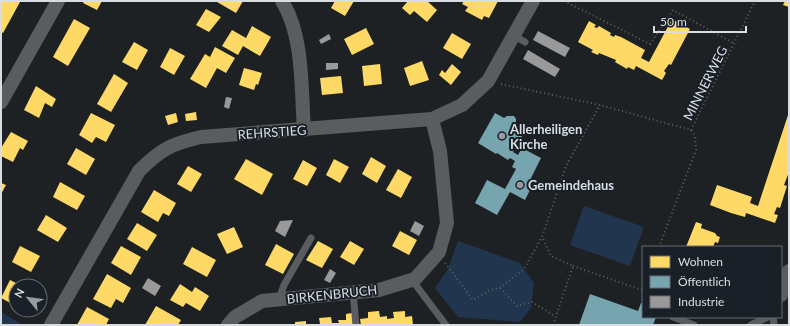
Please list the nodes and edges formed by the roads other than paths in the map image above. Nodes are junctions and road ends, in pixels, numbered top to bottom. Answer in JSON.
{"nodes":[{"id":1,"x":58,"y":1,"type":"edge"},
{"id":2,"x":282,"y":1,"type":"edge"},
{"id":3,"x":533,"y":1,"type":"edge"},
{"id":4,"x":1,"y":102,"type":"edge"},
{"id":5,"x":432,"y":119,"type":"junction"},
{"id":6,"x":304,"y":130,"type":"junction"},
{"id":7,"x":311,"y":238,"type":"dead end"},
{"id":8,"x":789,"y":271,"type":"edge"},
{"id":9,"x":412,"y":280,"type":"junction"},
{"id":10,"x":353,"y":292,"type":"junction"},
{"id":11,"x":782,"y":292,"type":"edge"},
{"id":12,"x":280,"y":299,"type":"junction"},
{"id":13,"x":676,"y":318,"type":"edge"},
{"id":14,"x":766,"y":318,"type":"edge"},
{"id":15,"x":51,"y":325,"type":"edge"},
{"id":16,"x":228,"y":325,"type":"edge"},
{"id":17,"x":356,"y":325,"type":"edge"},
{"id":18,"x":446,"y":325,"type":"edge"},
{"id":19,"x":694,"y":325,"type":"edge"},
{"id":20,"x":751,"y":325,"type":"edge"}],
"edges":[{"from":1,"to":4,"type":"street"},
{"from":2,"to":6,"type":"street"},
{"from":3,"to":5,"type":"street","name":"REHRSTIEG"},
{"from":5,"to":6,"type":"street","name":"REHRSTIEG"},
{"from":5,"to":9,"type":"street","name":"BIRKENBRUCH"},
{"from":6,"to":15,"type":"street","name":"REHRSTIEG"},
{"from":7,"to":12,"type":"lane"},
{"from":8,"to":11,"type":"street"},
{"from":9,"to":10,"type":"street","name":"BIRKENBRUCH"},
{"from":9,"to":18,"type":"lane"},
{"from":10,"to":12,"type":"street","name":"BIRKENBRUCH"},
{"from":10,"to":17,"type":"lane"},
{"from":12,"to":16,"type":"street","name":"BIRKENBRUCH"},
{"from":13,"to":19,"type":"lane"},
{"from":14,"to":20,"type":"lane"}]}
